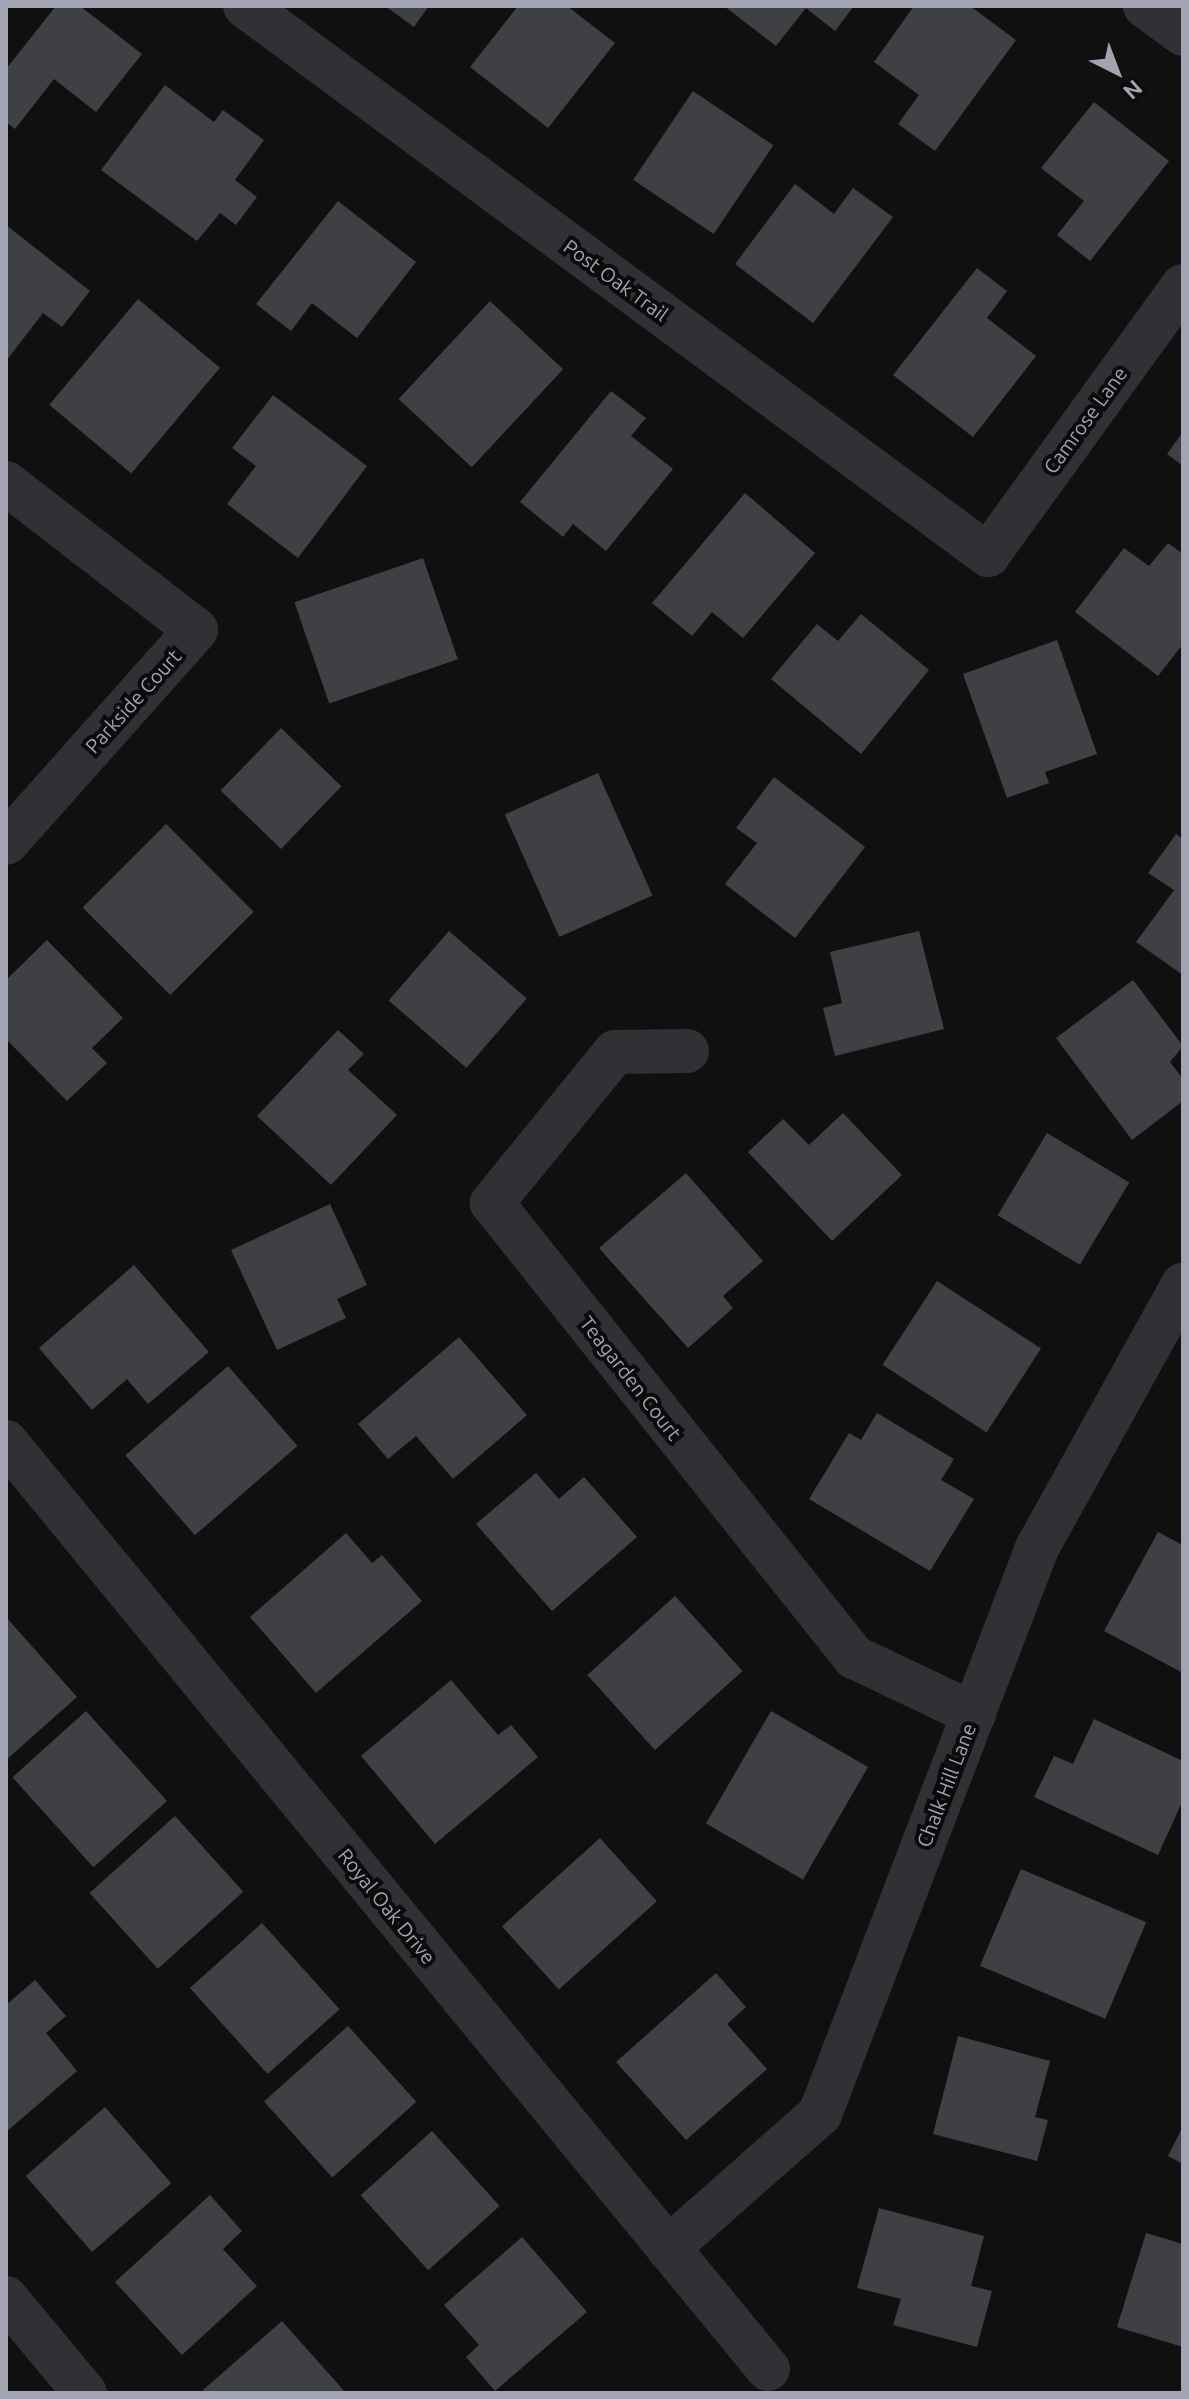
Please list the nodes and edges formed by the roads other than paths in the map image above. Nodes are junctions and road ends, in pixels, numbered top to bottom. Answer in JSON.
{"nodes":[{"id":1,"x":245,"y":6,"type":"edge"},
{"id":2,"x":1145,"y":6,"type":"edge"},
{"id":3,"x":1183,"y":34,"type":"edge"},
{"id":4,"x":1183,"y":286,"type":"edge"},
{"id":5,"x":6,"y":483,"type":"edge"},
{"id":6,"x":988,"y":555,"type":"joint"},
{"id":7,"x":6,"y":843,"type":"edge"},
{"id":8,"x":687,"y":1051,"type":"dead end"},
{"id":9,"x":1183,"y":1285,"type":"edge"},
{"id":10,"x":6,"y":1442,"type":"edge"},
{"id":11,"x":974,"y":1714,"type":"junction"},
{"id":12,"x":668,"y":2248,"type":"junction"},
{"id":13,"x":6,"y":2298,"type":"edge"},
{"id":14,"x":768,"y":2369,"type":"dead end"},
{"id":15,"x":85,"y":2393,"type":"edge"}],
"edges":[{"from":1,"to":6,"type":"street","name":"Post Oak Trail"},
{"from":2,"to":3,"type":"street"},
{"from":4,"to":6,"type":"street","name":"Camrose Lane"},
{"from":5,"to":7,"type":"street","name":"Parkside Court"},
{"from":8,"to":11,"type":"street","name":"Teagarden Court"},
{"from":9,"to":11,"type":"street","name":"Chalk Hill Lane"},
{"from":10,"to":12,"type":"street","name":"Royal Oak Drive"},
{"from":11,"to":12,"type":"street","name":"Chalk Hill Lane"},
{"from":12,"to":14,"type":"street","name":"Royal Oak Drive"},
{"from":13,"to":15,"type":"street"}]}
